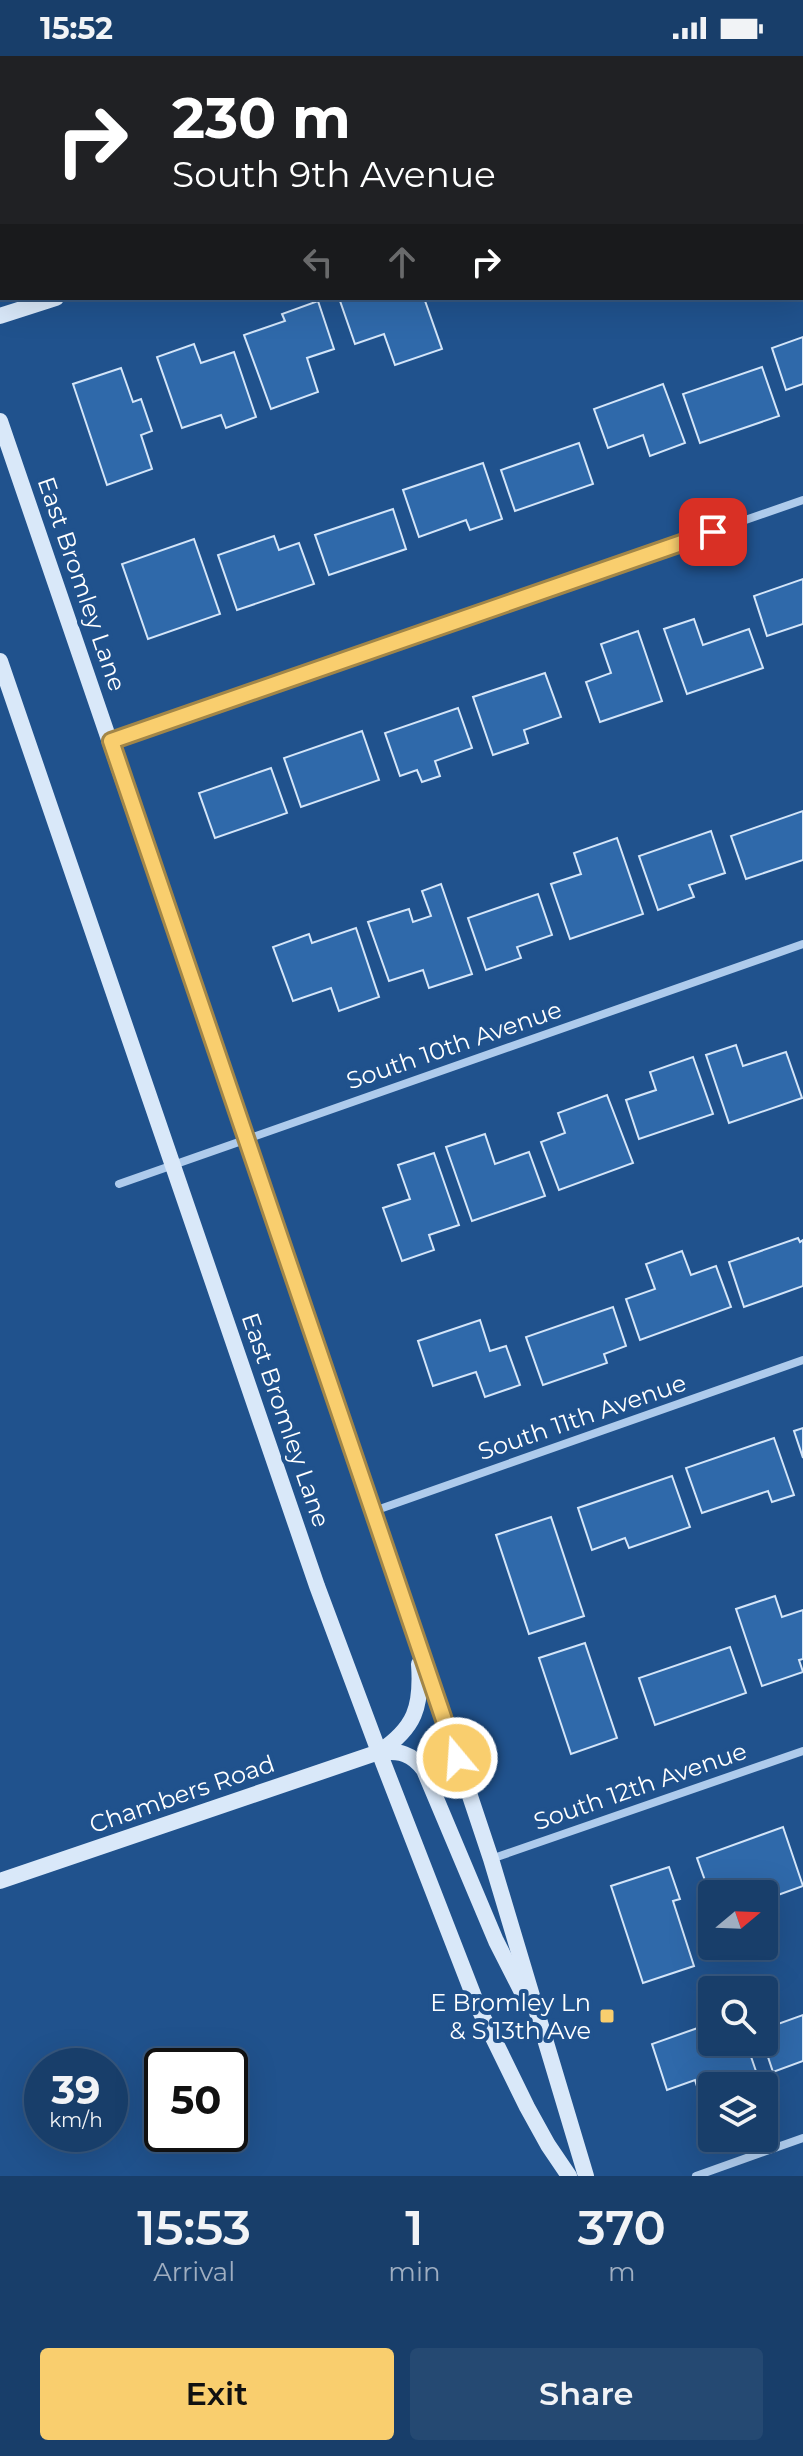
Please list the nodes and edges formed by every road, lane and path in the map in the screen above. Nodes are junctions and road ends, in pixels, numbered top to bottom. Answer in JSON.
{"nodes":[{"id":1,"x":50,"y":300,"type":"edge"},
{"id":2,"x":0,"y":316,"type":"edge"},
{"id":3,"x":0,"y":421,"type":"edge"},
{"id":4,"x":803,"y":500,"type":"edge"},
{"id":5,"x":0,"y":661,"type":"edge"},
{"id":6,"x":111,"y":741,"type":"junction"},
{"id":7,"x":803,"y":944,"type":"edge"},
{"id":8,"x":246,"y":1140,"type":"junction"},
{"id":9,"x":173,"y":1165,"type":"junction"},
{"id":10,"x":119,"y":1184,"type":"dead end"},
{"id":11,"x":803,"y":1360,"type":"edge"},
{"id":12,"x":374,"y":1511,"type":"junction"},
{"id":13,"x":417,"y":1639,"type":"junction"},
{"id":14,"x":803,"y":1751,"type":"edge"},
{"id":15,"x":379,"y":1752,"type":"junction"},
{"id":16,"x":491,"y":1859,"type":"junction"},
{"id":17,"x":0,"y":1881,"type":"edge"},
{"id":18,"x":545,"y":2037,"type":"junction"},
{"id":19,"x":803,"y":2138,"type":"edge"},
{"id":20,"x":569,"y":2176,"type":"edge"},
{"id":21,"x":586,"y":2176,"type":"edge"},
{"id":22,"x":696,"y":2176,"type":"edge"}],
"edges":[{"from":1,"to":2,"type":"main road"},
{"from":3,"to":6,"type":"main road","name":"East Bromley Lane"},
{"from":4,"to":6,"type":"street"},
{"from":5,"to":9,"type":"main road","name":"East Bromley Lane"},
{"from":6,"to":8,"type":"main road","name":"East Bromley Lane"},
{"from":7,"to":8,"type":"street","name":"South 10th Avenue"},
{"from":8,"to":9,"type":"street","name":"South 10th Avenue"},
{"from":8,"to":12,"type":"main road","name":"East Bromley Lane"},
{"from":9,"to":10,"type":"street","name":"South 10th Avenue"},
{"from":9,"to":15,"type":"main road","name":"East Bromley Lane"},
{"from":11,"to":12,"type":"street","name":"South 11th Avenue"},
{"from":12,"to":13,"type":"main road","name":"East Bromley Lane"},
{"from":13,"to":15,"type":"main road"},
{"from":13,"to":16,"type":"main road","name":"East Bromley Lane"},
{"from":14,"to":16,"type":"street","name":"South 12th Avenue"},
{"from":15,"to":17,"type":"main road","name":"Chambers Road"},
{"from":15,"to":18,"type":"main road"},
{"from":15,"to":20,"type":"main road","name":"East Bromley Lane"},
{"from":16,"to":18,"type":"main road","name":"East Bromley Lane"},
{"from":18,"to":21,"type":"main road","name":"East Bromley Lane"},
{"from":19,"to":22,"type":"street"}]}
